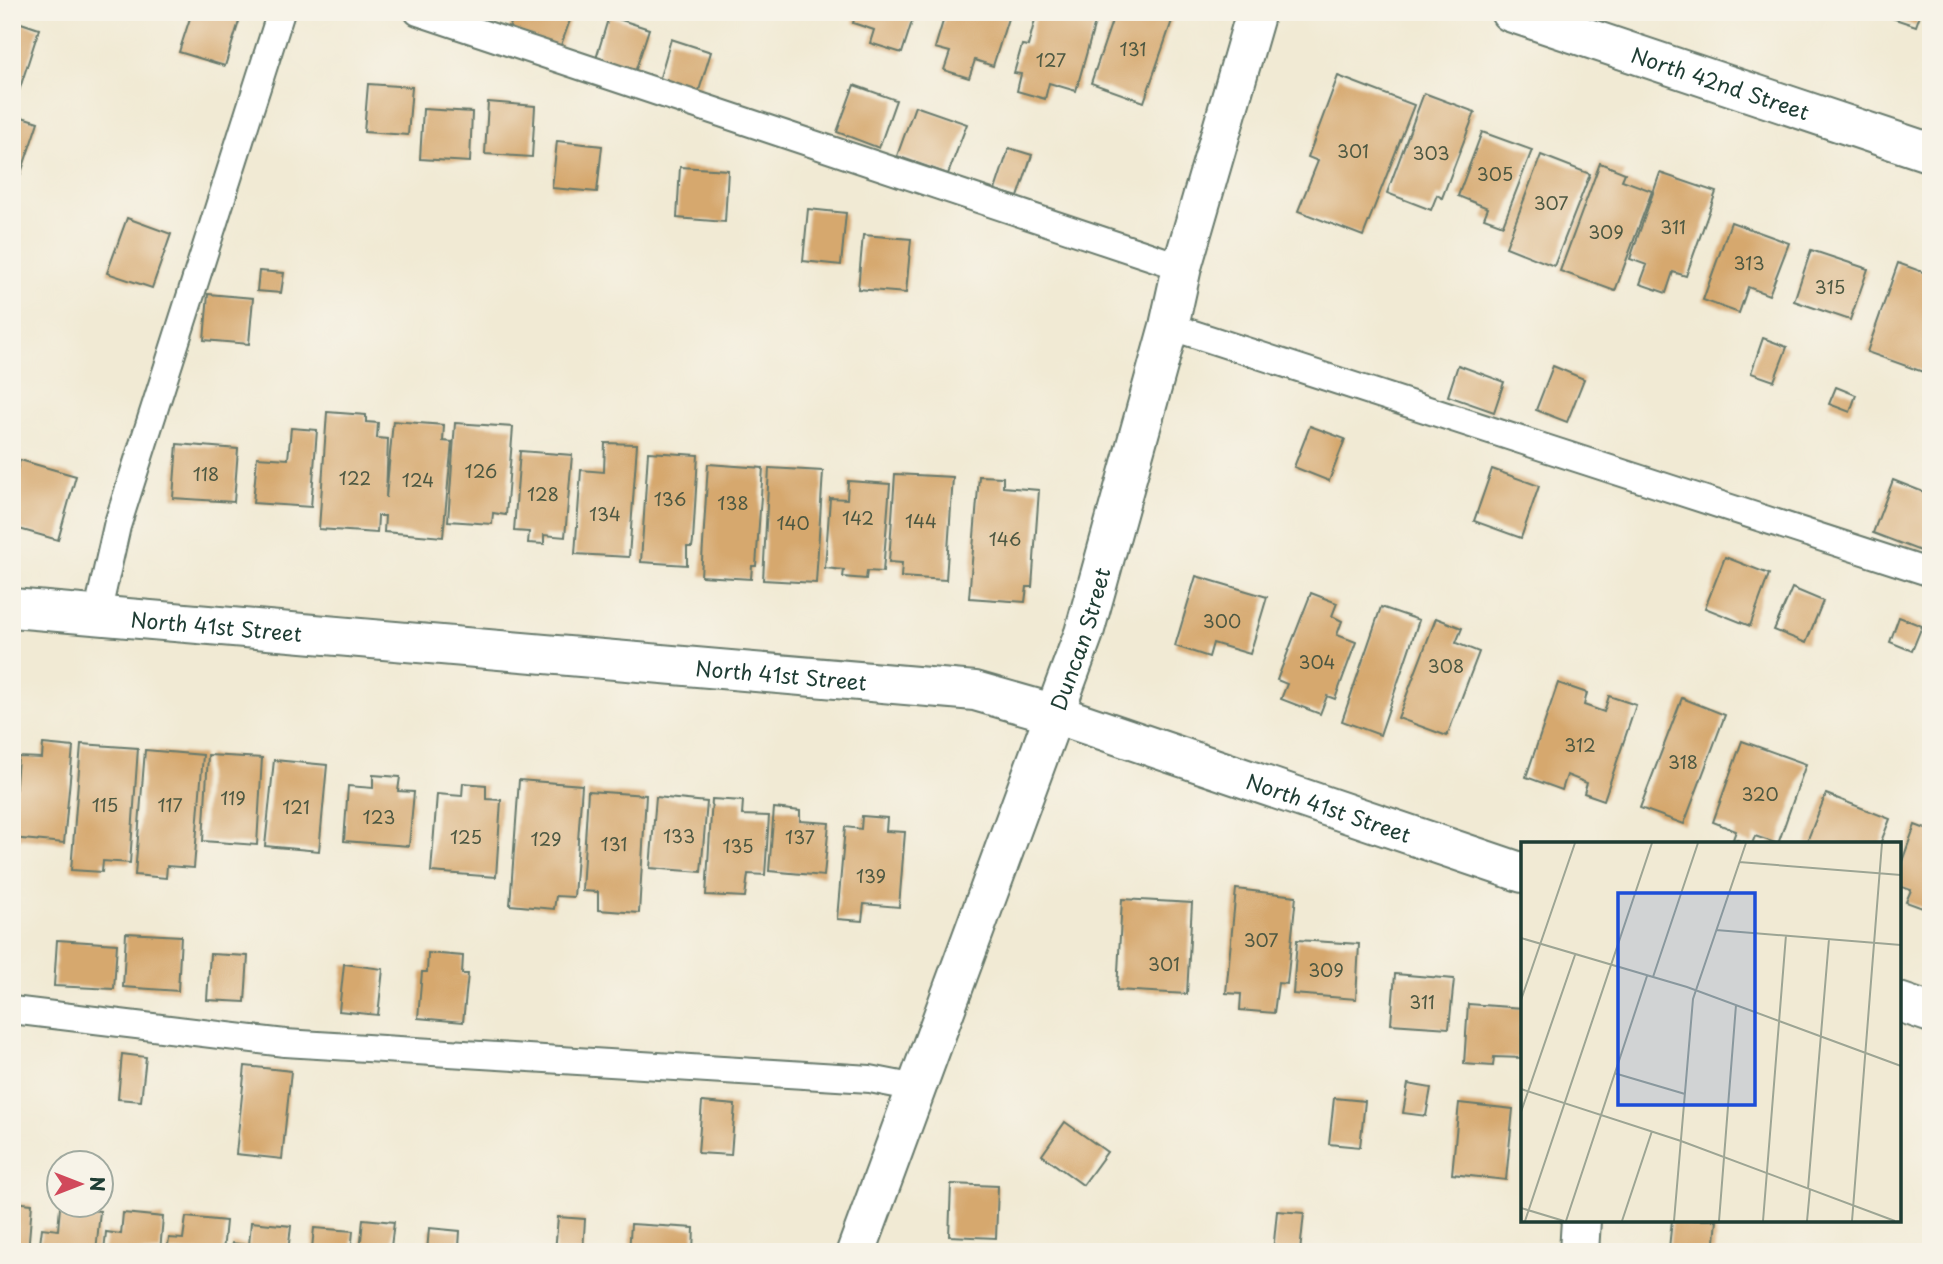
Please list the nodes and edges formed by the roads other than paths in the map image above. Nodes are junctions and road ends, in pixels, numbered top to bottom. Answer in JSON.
{"nodes":[{"id":1,"x":281,"y":12,"type":"edge"},
{"id":2,"x":418,"y":12,"type":"edge"},
{"id":3,"x":1256,"y":12,"type":"edge"},
{"id":4,"x":1510,"y":12,"type":"edge"},
{"id":5,"x":1931,"y":153,"type":"edge"},
{"id":6,"x":1182,"y":267,"type":"junction"},
{"id":7,"x":1169,"y":326,"type":"junction"},
{"id":8,"x":1931,"y":573,"type":"edge"},
{"id":9,"x":12,"y":608,"type":"edge"},
{"id":10,"x":97,"y":615,"type":"junction"},
{"id":11,"x":1052,"y":713,"type":"junction"},
{"id":12,"x":1521,"y":872,"type":"edge"},
{"id":13,"x":1901,"y":1003,"type":"edge"},
{"id":14,"x":12,"y":1010,"type":"edge"},
{"id":15,"x":1931,"y":1013,"type":"edge"},
{"id":16,"x":916,"y":1088,"type":"junction"},
{"id":17,"x":1581,"y":1222,"type":"edge"},
{"id":18,"x":856,"y":1252,"type":"edge"},
{"id":19,"x":1579,"y":1252,"type":"edge"}],
"edges":[{"from":1,"to":10,"type":"lane"},
{"from":2,"to":6,"type":"lane"},
{"from":3,"to":6,"type":"street","name":"Duncan Street"},
{"from":4,"to":5,"type":"street","name":"North 42nd Street"},
{"from":6,"to":7,"type":"street","name":"Duncan Street"},
{"from":7,"to":8,"type":"lane"},
{"from":7,"to":11,"type":"street","name":"Duncan Street"},
{"from":9,"to":10,"type":"street","name":"North 41st Street"},
{"from":10,"to":11,"type":"street","name":"North 41st Street"},
{"from":11,"to":12,"type":"street","name":"North 41st Street"},
{"from":11,"to":16,"type":"street","name":"Duncan Street"},
{"from":13,"to":15,"type":"street"},
{"from":14,"to":16,"type":"lane"},
{"from":16,"to":18,"type":"street","name":"Duncan Street"},
{"from":17,"to":19,"type":"street"}]}
